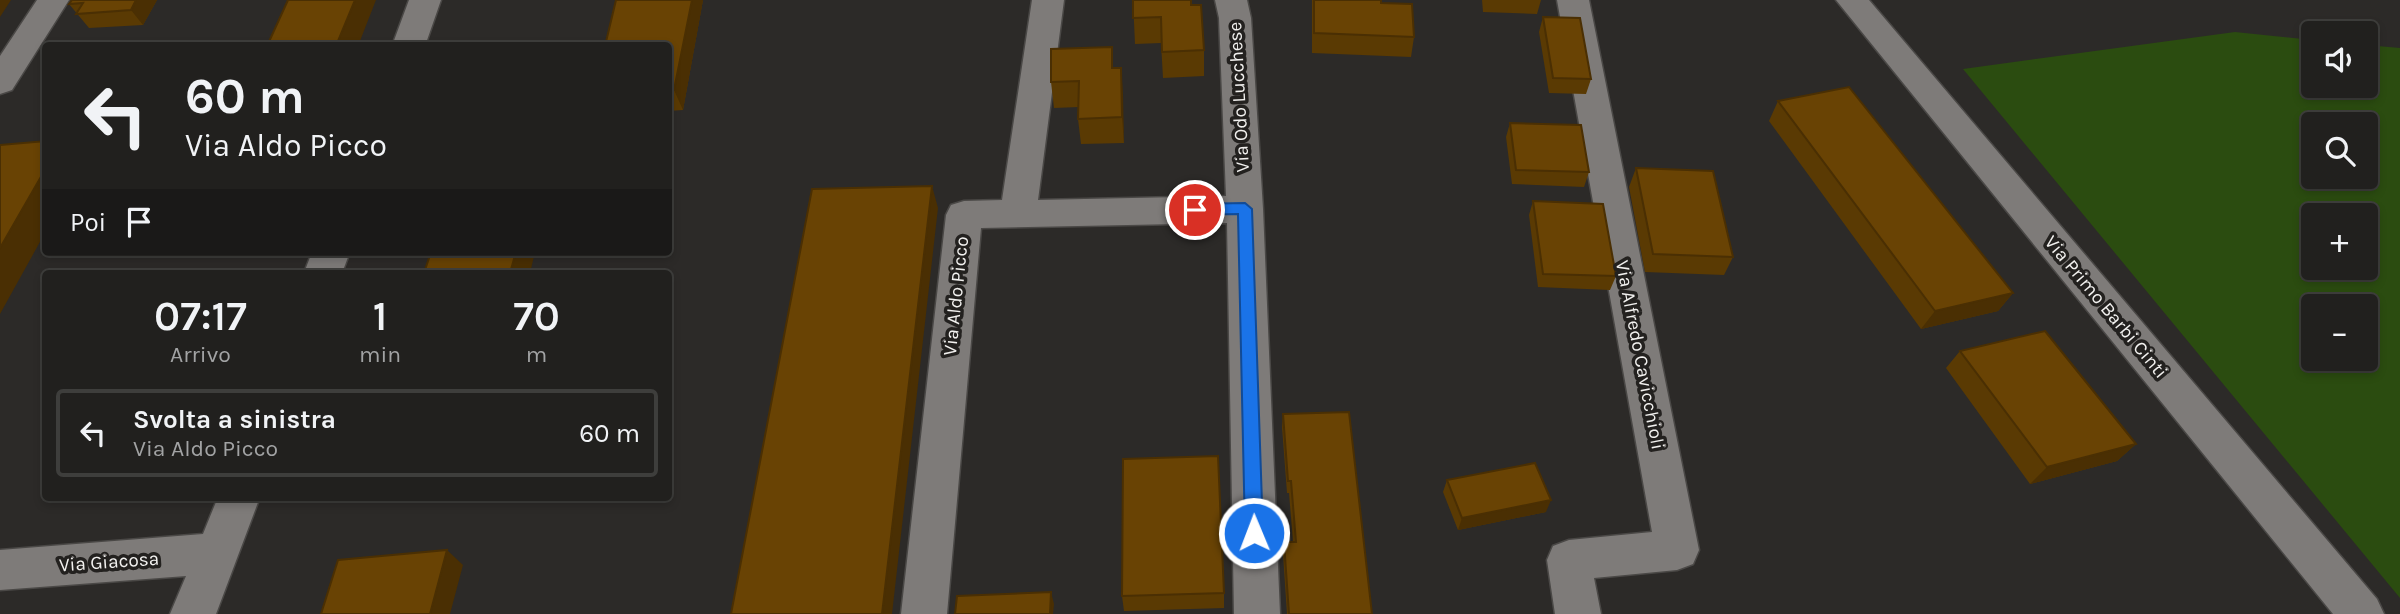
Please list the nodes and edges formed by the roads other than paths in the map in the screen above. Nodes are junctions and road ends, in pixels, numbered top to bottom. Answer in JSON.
{"nodes":[{"id":1,"x":52,"y":0,"type":"edge"},
{"id":2,"x":425,"y":0,"type":"edge"},
{"id":3,"x":1048,"y":0,"type":"edge"},
{"id":4,"x":1231,"y":0,"type":"edge"},
{"id":5,"x":1573,"y":0,"type":"edge"},
{"id":6,"x":1852,"y":0,"type":"edge"},
{"id":7,"x":409,"y":42,"type":"edge"},
{"id":8,"x":0,"y":82,"type":"edge"},
{"id":9,"x":1245,"y":209,"type":"junction"},
{"id":10,"x":1018,"y":214,"type":"junction"},
{"id":11,"x":238,"y":501,"type":"edge"},
{"id":12,"x":218,"y":553,"type":"junction"},
{"id":13,"x":0,"y":570,"type":"edge"},
{"id":14,"x":193,"y":614,"type":"edge"},
{"id":15,"x":924,"y":614,"type":"edge"},
{"id":16,"x":1257,"y":614,"type":"edge"},
{"id":17,"x":1578,"y":614,"type":"edge"},
{"id":18,"x":2361,"y":614,"type":"edge"}],
"edges":[{"from":1,"to":8,"type":"street"},
{"from":2,"to":7,"type":"street"},
{"from":3,"to":10,"type":"street"},
{"from":4,"to":9,"type":"street","name":"Via Odo Lucchese"},
{"from":5,"to":17,"type":"street","name":"Via Alfredo Cavicchioli"},
{"from":6,"to":18,"type":"street","name":"Via Primo Barbi Cinti"},
{"from":9,"to":10,"type":"street","name":"Via Aldo Picco"},
{"from":9,"to":16,"type":"street","name":"Via Odo Lucchese"},
{"from":10,"to":15,"type":"street","name":"Via Aldo Picco"},
{"from":11,"to":12,"type":"street"},
{"from":12,"to":13,"type":"street","name":"Via Giacosa"},
{"from":12,"to":14,"type":"street"}]}
